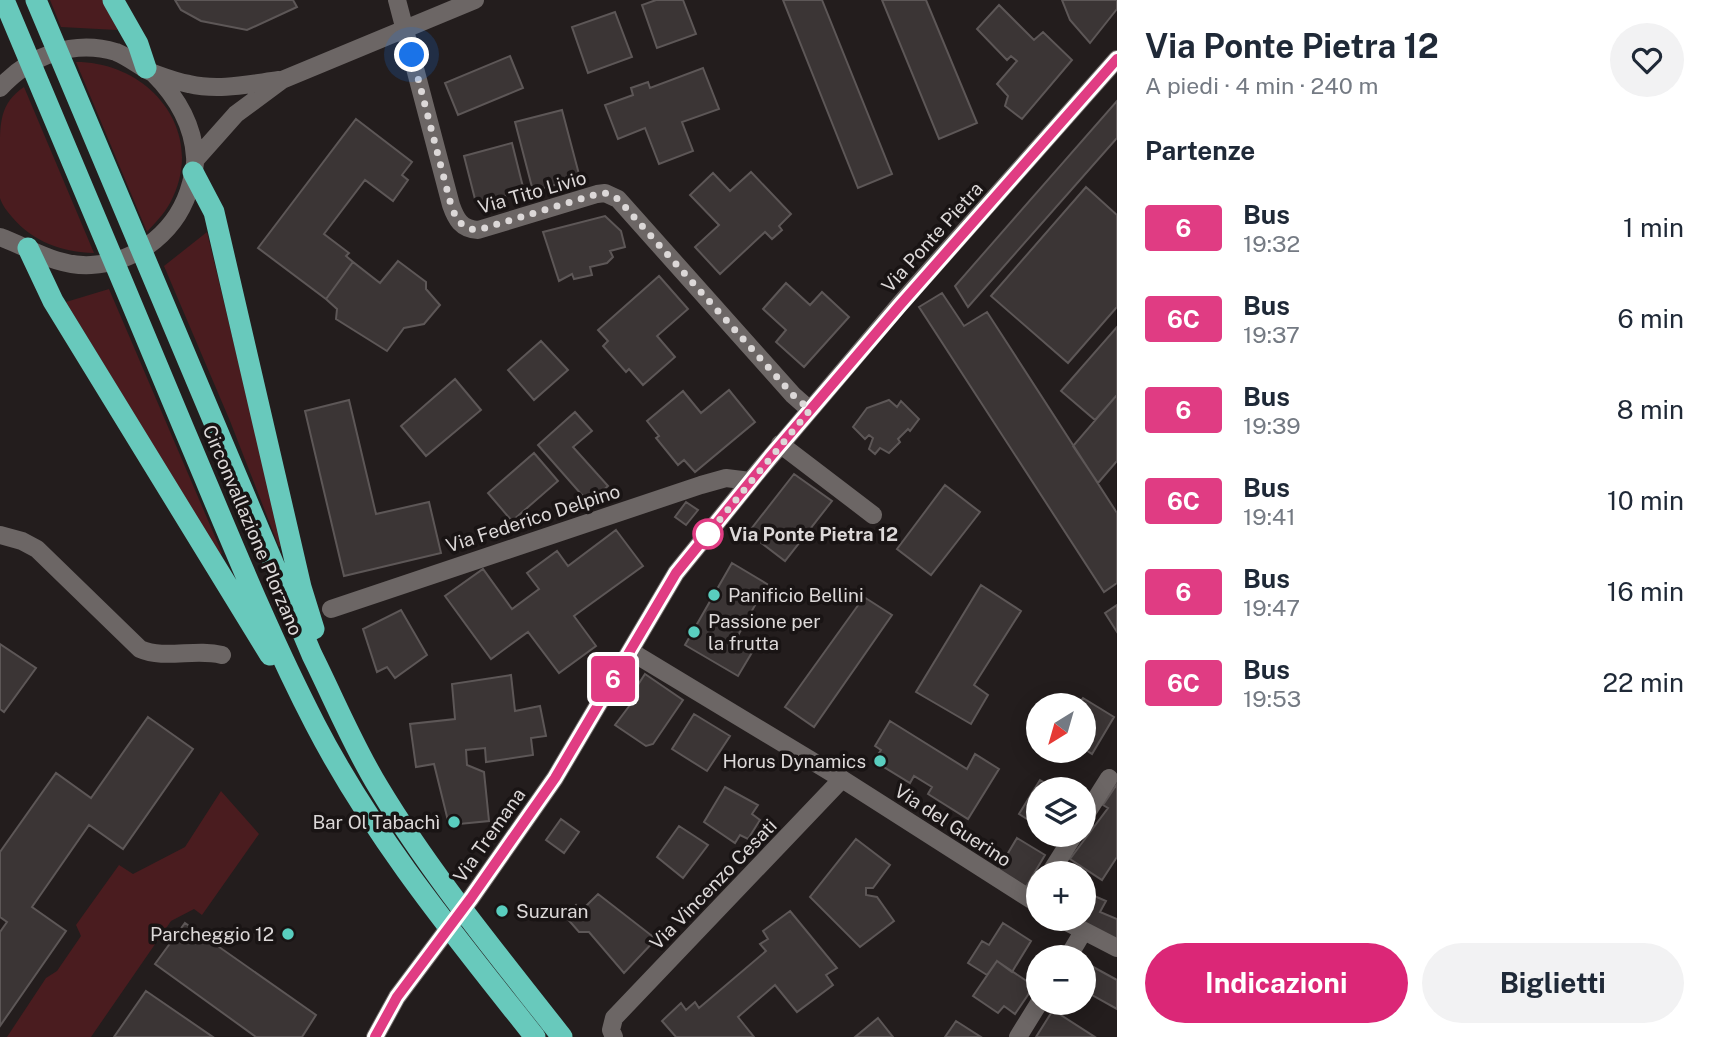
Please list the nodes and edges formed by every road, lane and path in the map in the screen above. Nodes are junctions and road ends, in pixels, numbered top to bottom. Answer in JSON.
{"nodes":[{"id":1,"x":4,"y":0,"type":"edge"},
{"id":2,"x":36,"y":0,"type":"edge"},
{"id":3,"x":113,"y":0,"type":"edge"},
{"id":4,"x":397,"y":0,"type":"edge"},
{"id":5,"x":475,"y":0,"type":"edge"},
{"id":6,"x":404,"y":29,"type":"junction"},
{"id":7,"x":1117,"y":59,"type":"edge"},
{"id":8,"x":0,"y":68,"type":"edge"},
{"id":9,"x":22,"y":68,"type":"junction"},
{"id":10,"x":150,"y":70,"type":"junction"},
{"id":11,"x":282,"y":80,"type":"junction"},
{"id":12,"x":0,"y":88,"type":"edge"},
{"id":13,"x":195,"y":165,"type":"junction"},
{"id":14,"x":0,"y":224,"type":"edge"},
{"id":15,"x":0,"y":237,"type":"edge"},
{"id":16,"x":25,"y":247,"type":"junction"},
{"id":17,"x":810,"y":410,"type":"junction"},
{"id":18,"x":780,"y":444,"type":"junction"},
{"id":19,"x":750,"y":481,"type":"junction"},
{"id":20,"x":873,"y":515,"type":"dead end"},
{"id":21,"x":0,"y":534,"type":"edge"},
{"id":22,"x":331,"y":609,"type":"dead end"},
{"id":23,"x":630,"y":651,"type":"junction"},
{"id":24,"x":222,"y":655,"type":"dead end"},
{"id":25,"x":340,"y":711,"type":"junction"},
{"id":26,"x":316,"y":725,"type":"junction"},
{"id":27,"x":1109,"y":778,"type":"dead end"},
{"id":28,"x":842,"y":779,"type":"junction"},
{"id":29,"x":1096,"y":798,"type":"edge"},
{"id":30,"x":1026,"y":893,"type":"edge"},
{"id":31,"x":1083,"y":932,"type":"joint"},
{"id":32,"x":1075,"y":945,"type":"edge"},
{"id":33,"x":1117,"y":948,"type":"edge"},
{"id":34,"x":1032,"y":1015,"type":"edge"},
{"id":35,"x":375,"y":1037,"type":"edge"},
{"id":36,"x":535,"y":1037,"type":"edge"},
{"id":37,"x":562,"y":1037,"type":"edge"},
{"id":38,"x":614,"y":1037,"type":"edge"},
{"id":39,"x":1018,"y":1037,"type":"edge"}],
"edges":[{"from":1,"to":26,"type":"highway","name":"Circonvallazione Plorzano"},
{"from":2,"to":25,"type":"highway","name":"Circonvallazione Plorzano"},
{"from":3,"to":10,"type":"highway"},
{"from":4,"to":6,"type":"street"},
{"from":5,"to":6,"type":"street"},
{"from":6,"to":11,"type":"street"},
{"from":6,"to":17,"type":"street","name":"Via Tito Livio"},
{"from":7,"to":17,"type":"street","name":"Via Ponte Pietra"},
{"from":8,"to":9,"type":"street"},
{"from":9,"to":10,"type":"street"},
{"from":9,"to":12,"type":"street"},
{"from":10,"to":11,"type":"street"},
{"from":10,"to":13,"type":"street"},
{"from":11,"to":13,"type":"street"},
{"from":13,"to":16,"type":"street"},
{"from":13,"to":25,"type":"highway"},
{"from":14,"to":16,"type":"street"},
{"from":15,"to":16,"type":"street"},
{"from":16,"to":26,"type":"highway"},
{"from":17,"to":18,"type":"street","name":"Via Ponte Pietra"},
{"from":18,"to":19,"type":"street","name":"Via Ponte Pietra"},
{"from":18,"to":20,"type":"street"},
{"from":19,"to":22,"type":"street","name":"Via Federico Delpino"},
{"from":19,"to":23,"type":"street","name":"Via Ponte Pietra"},
{"from":21,"to":24,"type":"street"},
{"from":23,"to":28,"type":"street","name":"Via del Guerino"},
{"from":23,"to":35,"type":"street","name":"Via Tremana"},
{"from":25,"to":37,"type":"highway","name":"Circonvallazione Plorzano"},
{"from":26,"to":36,"type":"highway","name":"Circonvallazione Plorzano"},
{"from":27,"to":29,"type":"street"},
{"from":28,"to":30,"type":"street","name":"Via del Guerino"},
{"from":28,"to":38,"type":"street","name":"Via Vincenzo Cesati"},
{"from":31,"to":32,"type":"street"},
{"from":31,"to":33,"type":"street"},
{"from":34,"to":39,"type":"street"}]}
